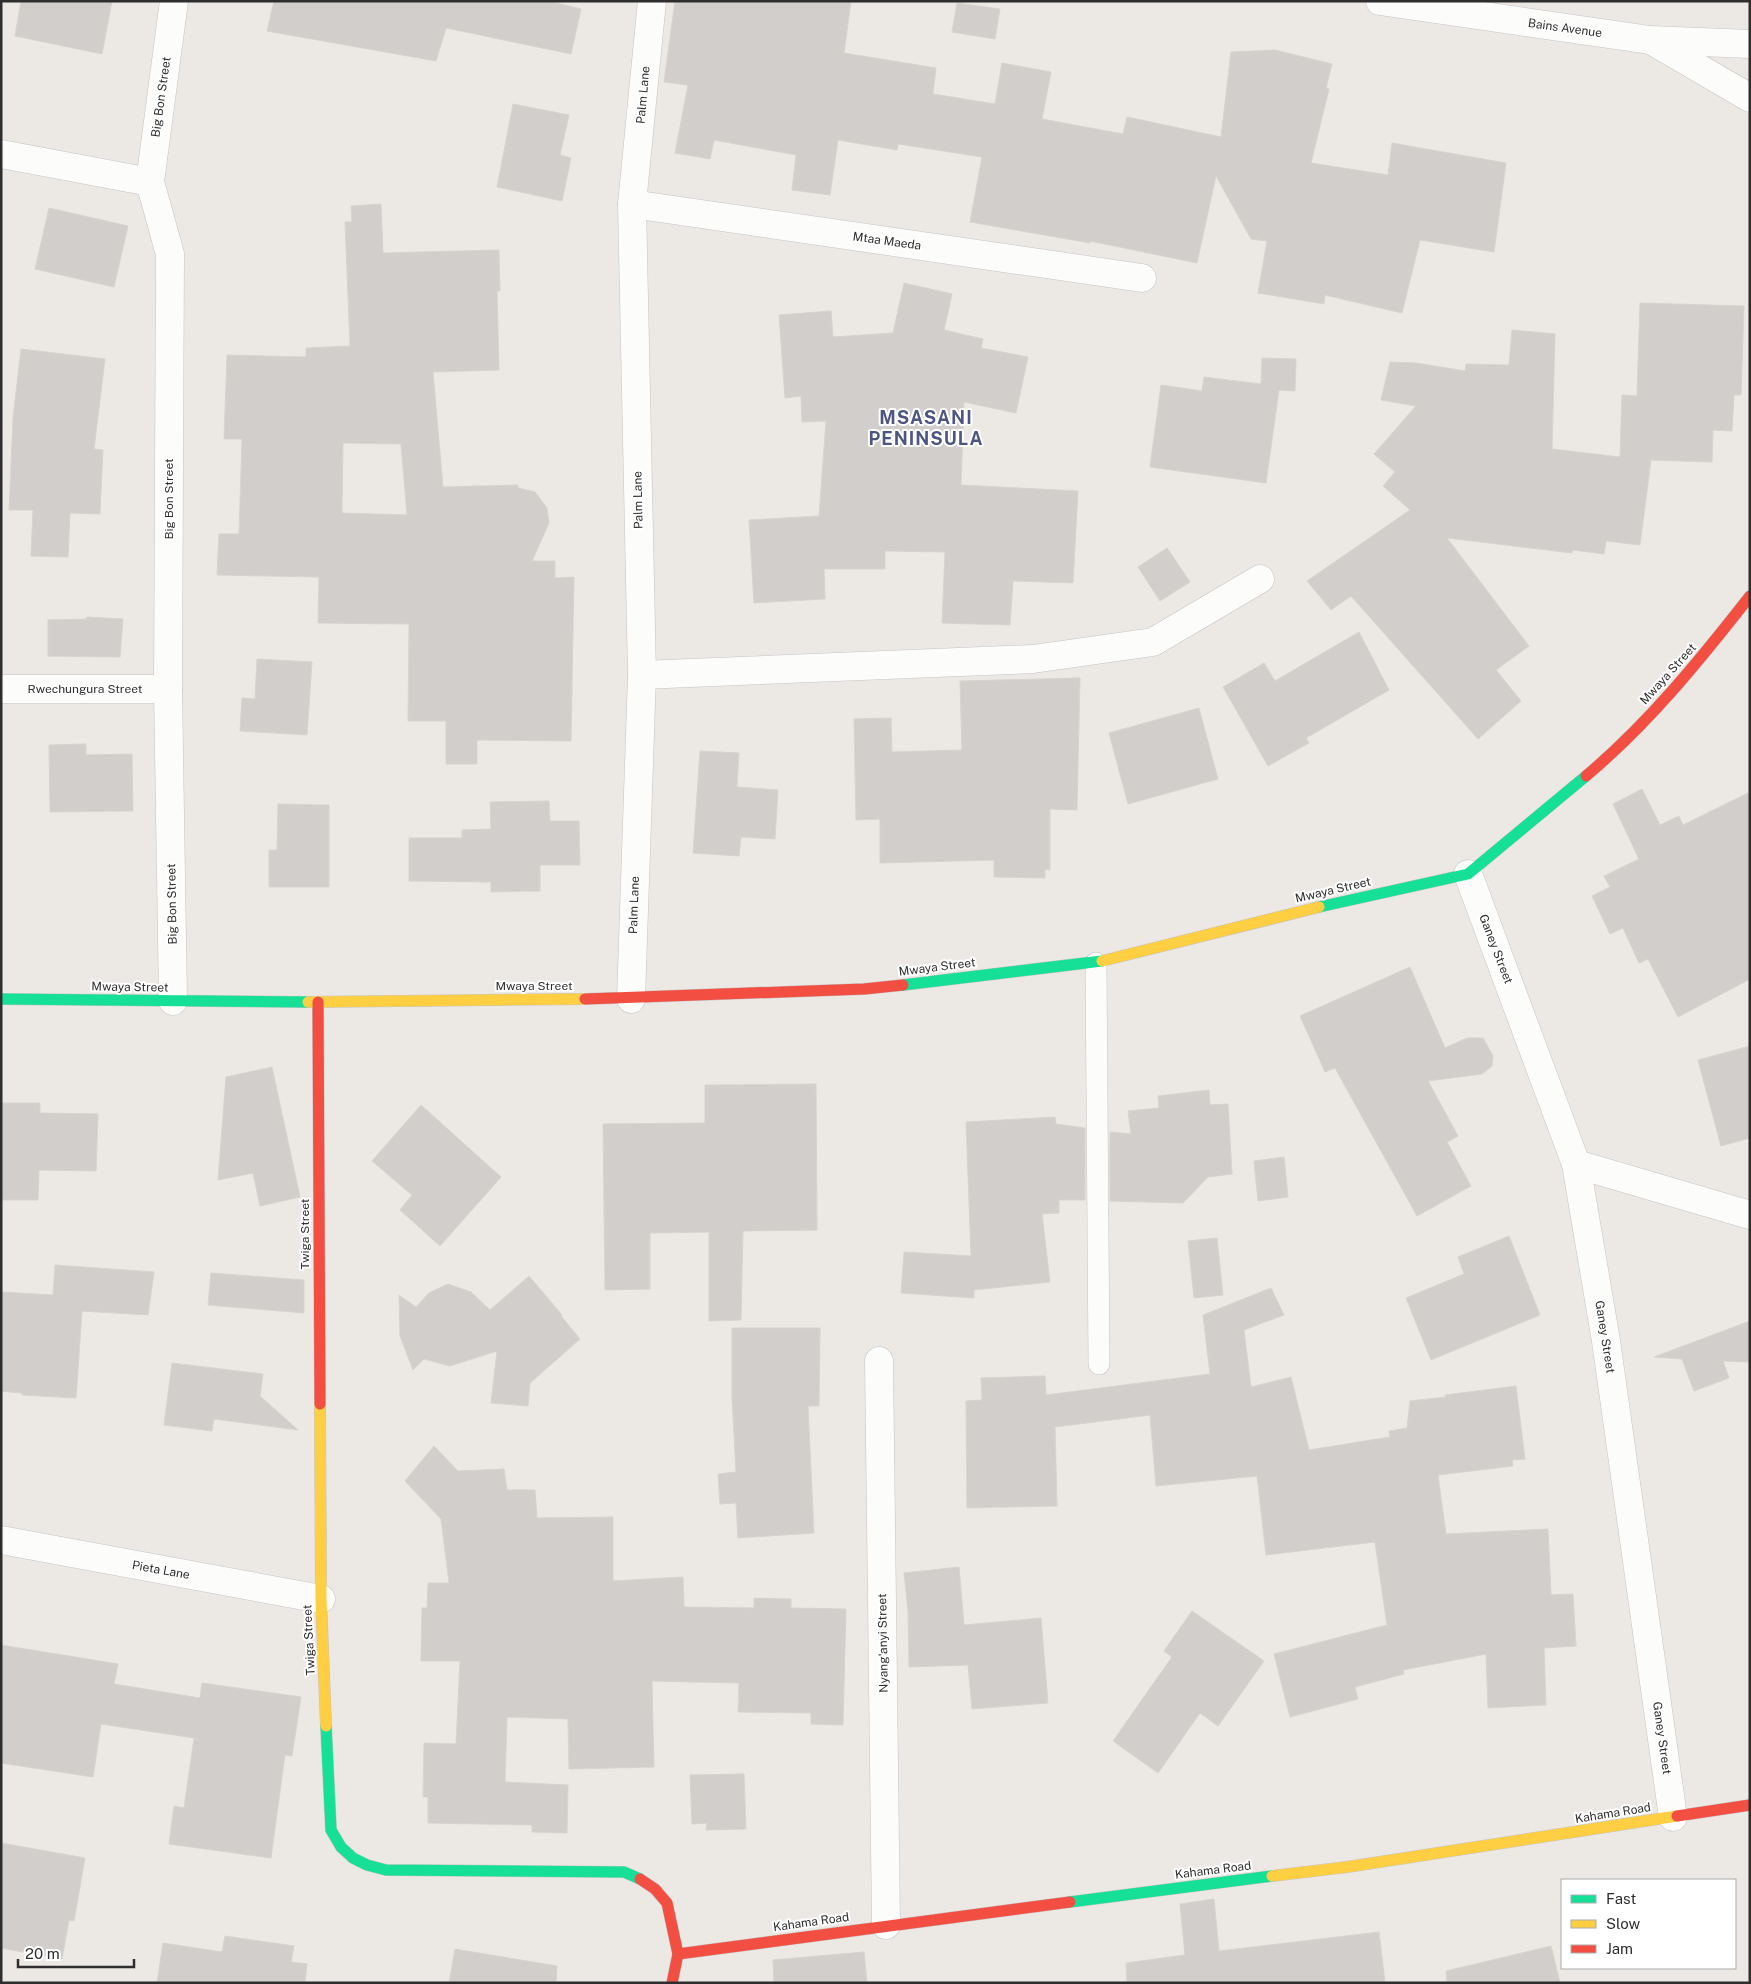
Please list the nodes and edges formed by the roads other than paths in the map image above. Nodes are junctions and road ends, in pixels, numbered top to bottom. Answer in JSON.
{"nodes":[{"id":1,"x":174,"y":1,"type":"edge"},
{"id":2,"x":652,"y":1,"type":"edge"},
{"id":3,"x":1380,"y":1,"type":"edge"},
{"id":4,"x":1650,"y":40,"type":"junction"},
{"id":5,"x":1750,"y":44,"type":"edge"},
{"id":6,"x":1750,"y":98,"type":"edge"},
{"id":7,"x":1,"y":154,"type":"edge"},
{"id":8,"x":150,"y":182,"type":"junction"},
{"id":9,"x":632,"y":204,"type":"junction"},
{"id":10,"x":1142,"y":278,"type":"dead end"},
{"id":11,"x":1260,"y":579,"type":"dead end"},
{"id":12,"x":1750,"y":596,"type":"edge"},
{"id":13,"x":642,"y":675,"type":"junction"},
{"id":14,"x":1,"y":689,"type":"edge"},
{"id":15,"x":168,"y":690,"type":"junction"},
{"id":16,"x":1468,"y":874,"type":"junction"},
{"id":17,"x":1096,"y":963,"type":"junction"},
{"id":18,"x":1,"y":999,"type":"edge"},
{"id":19,"x":631,"y":999,"type":"junction"},
{"id":20,"x":173,"y":1001,"type":"junction"},
{"id":21,"x":318,"y":1002,"type":"junction"},
{"id":22,"x":1576,"y":1164,"type":"junction"},
{"id":23,"x":1750,"y":1215,"type":"edge"},
{"id":24,"x":879,"y":1361,"type":"dead end"},
{"id":25,"x":1099,"y":1364,"type":"dead end"},
{"id":26,"x":1,"y":1540,"type":"edge"},
{"id":27,"x":321,"y":1599,"type":"junction"},
{"id":28,"x":1750,"y":1805,"type":"edge"},
{"id":29,"x":1673,"y":1817,"type":"junction"},
{"id":30,"x":886,"y":1925,"type":"junction"},
{"id":31,"x":678,"y":1954,"type":"junction"},
{"id":32,"x":672,"y":1983,"type":"edge"}],
"edges":[{"from":1,"to":8,"type":"street","name":"Big Bon Street"},
{"from":2,"to":9,"type":"street","name":"Palm Lane"},
{"from":3,"to":4,"type":"street","name":"Bains Avenue"},
{"from":4,"to":5,"type":"street","name":"Bains Avenue"},
{"from":4,"to":6,"type":"street"},
{"from":7,"to":8,"type":"street"},
{"from":8,"to":15,"type":"street","name":"Big Bon Street"},
{"from":9,"to":10,"type":"street","name":"Mtaa Maeda"},
{"from":9,"to":13,"type":"street","name":"Palm Lane"},
{"from":11,"to":13,"type":"street"},
{"from":12,"to":16,"type":"street","name":"Mwaya Street"},
{"from":13,"to":19,"type":"street","name":"Palm Lane"},
{"from":14,"to":15,"type":"street","name":"Rwechungura Street"},
{"from":15,"to":20,"type":"street","name":"Big Bon Street"},
{"from":16,"to":17,"type":"street","name":"Mwaya Street"},
{"from":16,"to":22,"type":"street","name":"Ganey Street"},
{"from":17,"to":19,"type":"street","name":"Mwaya Street"},
{"from":17,"to":25,"type":"lane"},
{"from":18,"to":20,"type":"street","name":"Mwaya Street"},
{"from":19,"to":21,"type":"street","name":"Mwaya Street"},
{"from":20,"to":21,"type":"street","name":"Mwaya Street"},
{"from":21,"to":27,"type":"street","name":"Twiga Street"},
{"from":22,"to":23,"type":"street"},
{"from":22,"to":29,"type":"street","name":"Ganey Street"},
{"from":24,"to":30,"type":"street","name":"Nyang'anyi Street"},
{"from":26,"to":27,"type":"street","name":"Pieta Lane"},
{"from":27,"to":31,"type":"street","name":"Twiga Street"},
{"from":28,"to":29,"type":"street","name":"Kahama Road"},
{"from":29,"to":30,"type":"street","name":"Kahama Road"},
{"from":30,"to":31,"type":"street","name":"Kahama Road"},
{"from":31,"to":32,"type":"street","name":"Twiga Street"}]}
